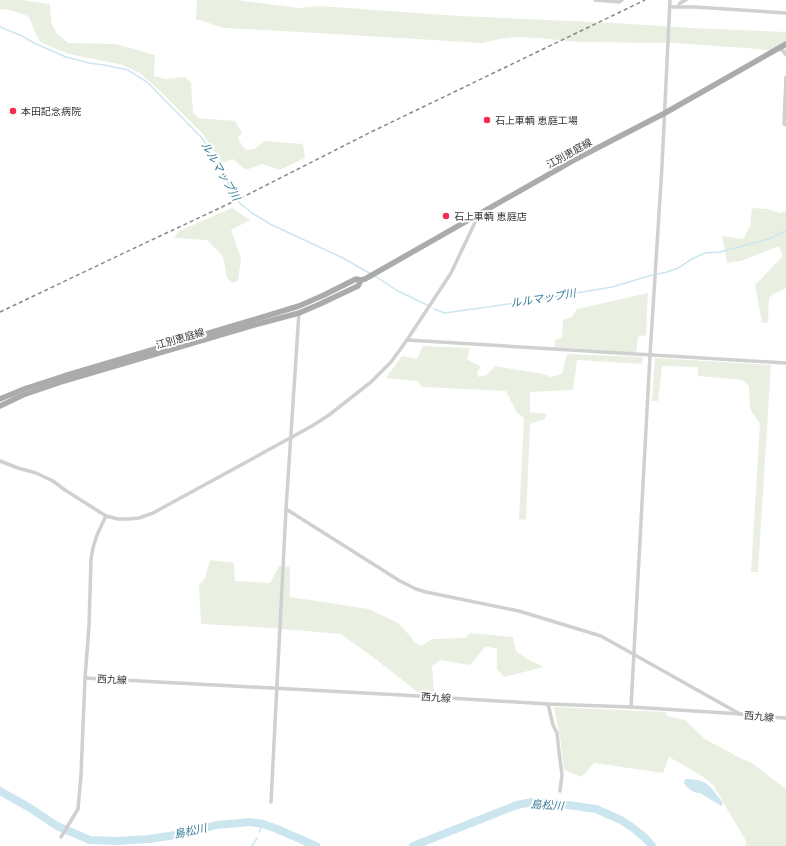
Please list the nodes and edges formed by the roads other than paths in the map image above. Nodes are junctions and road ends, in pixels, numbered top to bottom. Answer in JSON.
{"nodes":[{"id":1,"x":595,"y":0,"type":"edge"},
{"id":2,"x":622,"y":0,"type":"edge"},
{"id":3,"x":670,"y":0,"type":"edge"},
{"id":4,"x":686,"y":0,"type":"edge"},
{"id":5,"x":670,"y":7,"type":"junction"},
{"id":6,"x":678,"y":7,"type":"junction"},
{"id":7,"x":786,"y":13,"type":"edge"},
{"id":8,"x":786,"y":44,"type":"edge"},
{"id":9,"x":780,"y":47,"type":"junction"},
{"id":10,"x":786,"y":55,"type":"edge"},
{"id":11,"x":786,"y":77,"type":"edge"},
{"id":12,"x":786,"y":90,"type":"edge"},
{"id":13,"x":665,"y":113,"type":"junction"},
{"id":14,"x":786,"y":124,"type":"edge"},
{"id":15,"x":480,"y":213,"type":"junction"},
{"id":16,"x":363,"y":279,"type":"junction"},
{"id":17,"x":299,"y":306,"type":"junction"},
{"id":18,"x":299,"y":313,"type":"junction"},
{"id":19,"x":408,"y":340,"type":"junction"},
{"id":20,"x":650,"y":355,"type":"junction"},
{"id":21,"x":786,"y":363,"type":"edge"},
{"id":22,"x":0,"y":399,"type":"edge"},
{"id":23,"x":0,"y":406,"type":"edge"},
{"id":24,"x":291,"y":438,"type":"junction"},
{"id":25,"x":0,"y":461,"type":"edge"},
{"id":26,"x":286,"y":510,"type":"junction"},
{"id":27,"x":106,"y":516,"type":"junction"},
{"id":28,"x":634,"y":653,"type":"junction"},
{"id":29,"x":85,"y":678,"type":"junction"},
{"id":30,"x":277,"y":688,"type":"junction"},
{"id":31,"x":548,"y":704,"type":"junction"},
{"id":32,"x":631,"y":707,"type":"junction"},
{"id":33,"x":741,"y":714,"type":"junction"},
{"id":34,"x":786,"y":718,"type":"edge"},
{"id":35,"x":560,"y":792,"type":"dead end"},
{"id":36,"x":271,"y":802,"type":"dead end"},
{"id":37,"x":61,"y":837,"type":"dead end"}],
"edges":[{"from":1,"to":2,"type":"street"},
{"from":3,"to":5,"type":"street"},
{"from":4,"to":6,"type":"street"},
{"from":5,"to":6,"type":"street"},
{"from":5,"to":13,"type":"street"},
{"from":6,"to":7,"type":"street"},
{"from":8,"to":9,"type":"main road","name":"江別恵庭線"},
{"from":9,"to":10,"type":"street"},
{"from":9,"to":13,"type":"main road","name":"江別恵庭線"},
{"from":11,"to":12,"type":"street"},
{"from":12,"to":14,"type":"street"},
{"from":13,"to":15,"type":"main road","name":"江別恵庭線"},
{"from":13,"to":20,"type":"street"},
{"from":15,"to":16,"type":"main road","name":"江別恵庭線"},
{"from":15,"to":19,"type":"street"},
{"from":16,"to":17,"type":"main road","name":"江別恵庭線"},
{"from":16,"to":18,"type":"main road","name":"江別恵庭線"},
{"from":17,"to":18,"type":"street"},
{"from":17,"to":22,"type":"main road","name":"江別恵庭線"},
{"from":18,"to":23,"type":"main road","name":"江別恵庭線"},
{"from":18,"to":24,"type":"street"},
{"from":19,"to":20,"type":"street"},
{"from":19,"to":24,"type":"street"},
{"from":20,"to":21,"type":"street"},
{"from":20,"to":28,"type":"street"},
{"from":24,"to":26,"type":"street"},
{"from":24,"to":27,"type":"street"},
{"from":25,"to":27,"type":"street"},
{"from":26,"to":28,"type":"street"},
{"from":26,"to":30,"type":"street"},
{"from":27,"to":29,"type":"street"},
{"from":28,"to":32,"type":"street"},
{"from":28,"to":33,"type":"street"},
{"from":29,"to":30,"type":"street","name":"西九線"},
{"from":29,"to":37,"type":"street"},
{"from":30,"to":31,"type":"street","name":"西九線"},
{"from":30,"to":36,"type":"street"},
{"from":31,"to":32,"type":"street","name":"西九線"},
{"from":31,"to":35,"type":"street"},
{"from":32,"to":33,"type":"street","name":"西九線"},
{"from":33,"to":34,"type":"street","name":"西九線"}]}
